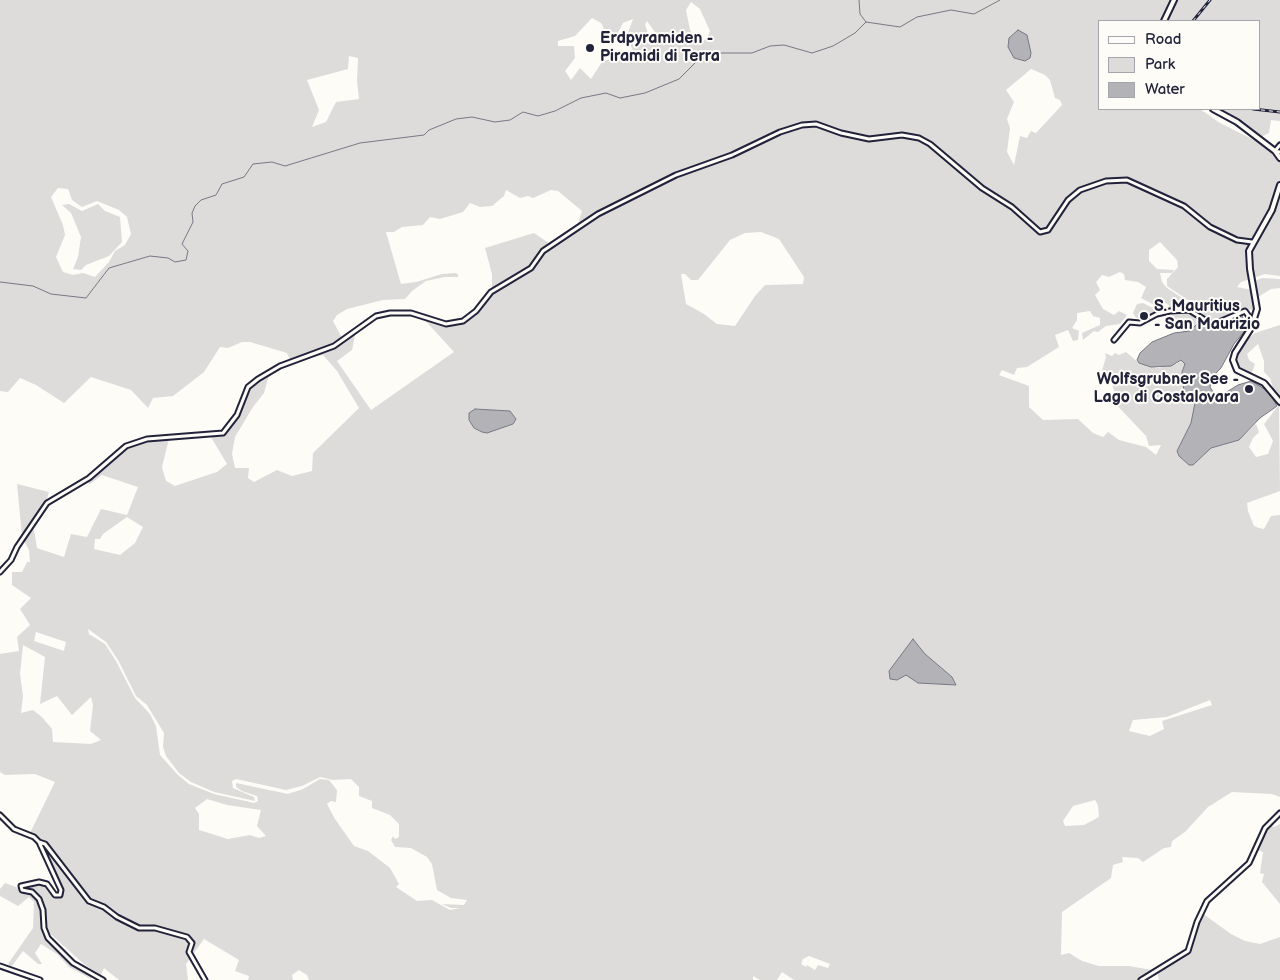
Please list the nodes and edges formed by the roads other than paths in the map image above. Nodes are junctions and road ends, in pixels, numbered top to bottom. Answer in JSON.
{"nodes":[{"id":1,"x":1174,"y":0,"type":"edge"},
{"id":2,"x":1164,"y":20,"type":"edge"},
{"id":3,"x":1215,"y":110,"type":"edge"},
{"id":4,"x":1280,"y":145,"type":"edge"},
{"id":5,"x":1275,"y":151,"type":"junction"},
{"id":6,"x":1280,"y":152,"type":"edge"},
{"id":7,"x":1280,"y":158,"type":"edge"},
{"id":8,"x":1280,"y":185,"type":"edge"},
{"id":9,"x":1252,"y":242,"type":"junction"},
{"id":10,"x":1253,"y":322,"type":"junction"},
{"id":11,"x":1114,"y":340,"type":"dead end"},
{"id":12,"x":1280,"y":402,"type":"edge"},
{"id":13,"x":0,"y":572,"type":"edge"},
{"id":14,"x":1280,"y":813,"type":"edge"},
{"id":15,"x":0,"y":815,"type":"edge"},
{"id":16,"x":39,"y":842,"type":"junction"},
{"id":17,"x":0,"y":966,"type":"edge"},
{"id":18,"x":40,"y":980,"type":"edge"},
{"id":19,"x":103,"y":980,"type":"edge"},
{"id":20,"x":205,"y":980,"type":"edge"},
{"id":21,"x":1141,"y":980,"type":"edge"}],
"edges":[{"from":1,"to":2,"type":"main road"},
{"from":3,"to":5,"type":"main road"},
{"from":4,"to":5,"type":"street"},
{"from":5,"to":6,"type":"street"},
{"from":5,"to":7,"type":"main road"},
{"from":8,"to":9,"type":"main road"},
{"from":9,"to":10,"type":"main road"},
{"from":9,"to":13,"type":"street"},
{"from":10,"to":11,"type":"street"},
{"from":10,"to":12,"type":"main road"},
{"from":14,"to":21,"type":"street"},
{"from":15,"to":16,"type":"street"},
{"from":16,"to":19,"type":"street"},
{"from":16,"to":20,"type":"street"},
{"from":17,"to":18,"type":"street"}]}
